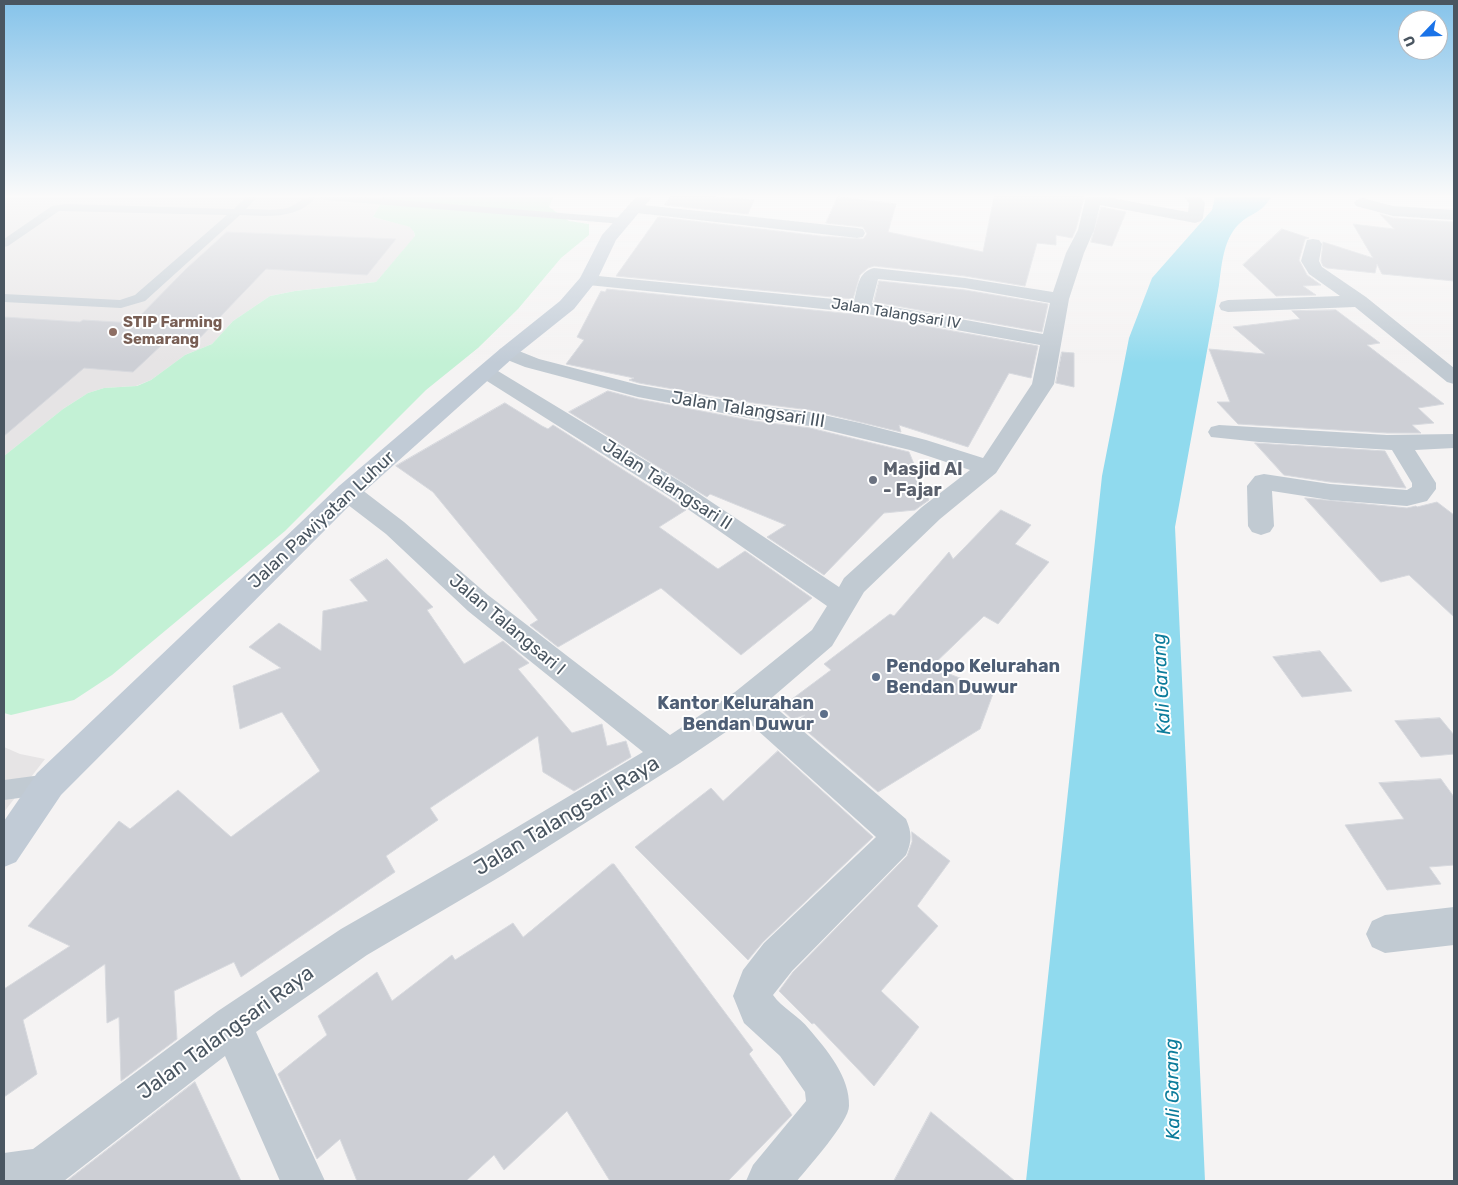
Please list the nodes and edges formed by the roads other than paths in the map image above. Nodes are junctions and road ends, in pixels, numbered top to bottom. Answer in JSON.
{"nodes":[{"id":1,"x":192,"y":252,"type":"edge"},
{"id":2,"x":602,"y":252,"type":"edge"},
{"id":3,"x":1076,"y":252,"type":"edge"},
{"id":4,"x":1312,"y":252,"type":"edge"},
{"id":5,"x":588,"y":280,"type":"junction"},
{"id":6,"x":4,"y":298,"type":"edge"},
{"id":7,"x":1060,"y":299,"type":"junction"},
{"id":8,"x":1359,"y":301,"type":"junction"},
{"id":9,"x":1228,"y":306,"type":"dead end"},
{"id":10,"x":862,"y":307,"type":"junction"},
{"id":11,"x":1051,"y":341,"type":"junction"},
{"id":12,"x":496,"y":364,"type":"junction"},
{"id":13,"x":1454,"y":378,"type":"edge"},
{"id":14,"x":1219,"y":432,"type":"dead end"},
{"id":15,"x":1454,"y":441,"type":"edge"},
{"id":16,"x":1399,"y":442,"type":"junction"},
{"id":17,"x":988,"y":468,"type":"junction"},
{"id":18,"x":348,"y":492,"type":"junction"},
{"id":19,"x":1261,"y":526,"type":"dead end"},
{"id":20,"x":849,"y":594,"type":"junction"},
{"id":21,"x":746,"y":701,"type":"junction"},
{"id":22,"x":669,"y":754,"type":"junction"},
{"id":23,"x":49,"y":784,"type":"junction"},
{"id":24,"x":4,"y":790,"type":"edge"},
{"id":25,"x":4,"y":850,"type":"edge"},
{"id":26,"x":1454,"y":926,"type":"edge"},
{"id":27,"x":1385,"y":934,"type":"dead end"},
{"id":28,"x":232,"y":1025,"type":"junction"},
{"id":29,"x":26,"y":1175,"type":"edge"},
{"id":30,"x":303,"y":1181,"type":"edge"},
{"id":31,"x":769,"y":1181,"type":"edge"}],
"edges":[{"from":1,"to":6,"type":"lane"},
{"from":2,"to":5,"type":"main road","name":"Jalan Pawiyatan Luhur"},
{"from":3,"to":7,"type":"street"},
{"from":4,"to":8,"type":"street"},
{"from":5,"to":10,"type":"street","name":"Jalan Talangsari IV"},
{"from":5,"to":12,"type":"main road","name":"Jalan Pawiyatan Luhur"},
{"from":7,"to":10,"type":"street"},
{"from":7,"to":11,"type":"street"},
{"from":8,"to":9,"type":"street"},
{"from":8,"to":13,"type":"street"},
{"from":10,"to":11,"type":"street","name":"Jalan Talangsari IV"},
{"from":11,"to":17,"type":"street","name":"Jalan Talangsari Raya"},
{"from":12,"to":17,"type":"street","name":"Jalan Talangsari III"},
{"from":12,"to":18,"type":"main road","name":"Jalan Pawiyatan Luhur"},
{"from":12,"to":20,"type":"street","name":"Jalan Talangsari II"},
{"from":14,"to":16,"type":"street"},
{"from":15,"to":16,"type":"street"},
{"from":16,"to":19,"type":"street"},
{"from":17,"to":20,"type":"street","name":"Jalan Talangsari Raya"},
{"from":18,"to":22,"type":"street","name":"Jalan Talangsari I"},
{"from":18,"to":23,"type":"main road","name":"Jalan Pawiyatan Luhur"},
{"from":20,"to":21,"type":"street","name":"Jalan Talangsari Raya"},
{"from":21,"to":22,"type":"street","name":"Jalan Talangsari Raya"},
{"from":21,"to":31,"type":"street"},
{"from":22,"to":28,"type":"street","name":"Jalan Talangsari Raya"},
{"from":23,"to":24,"type":"lane"},
{"from":23,"to":25,"type":"main road","name":"Jalan Pawiyatan Luhur"},
{"from":26,"to":27,"type":"street"},
{"from":28,"to":29,"type":"street","name":"Jalan Talangsari Raya"},
{"from":28,"to":30,"type":"street"}]}
